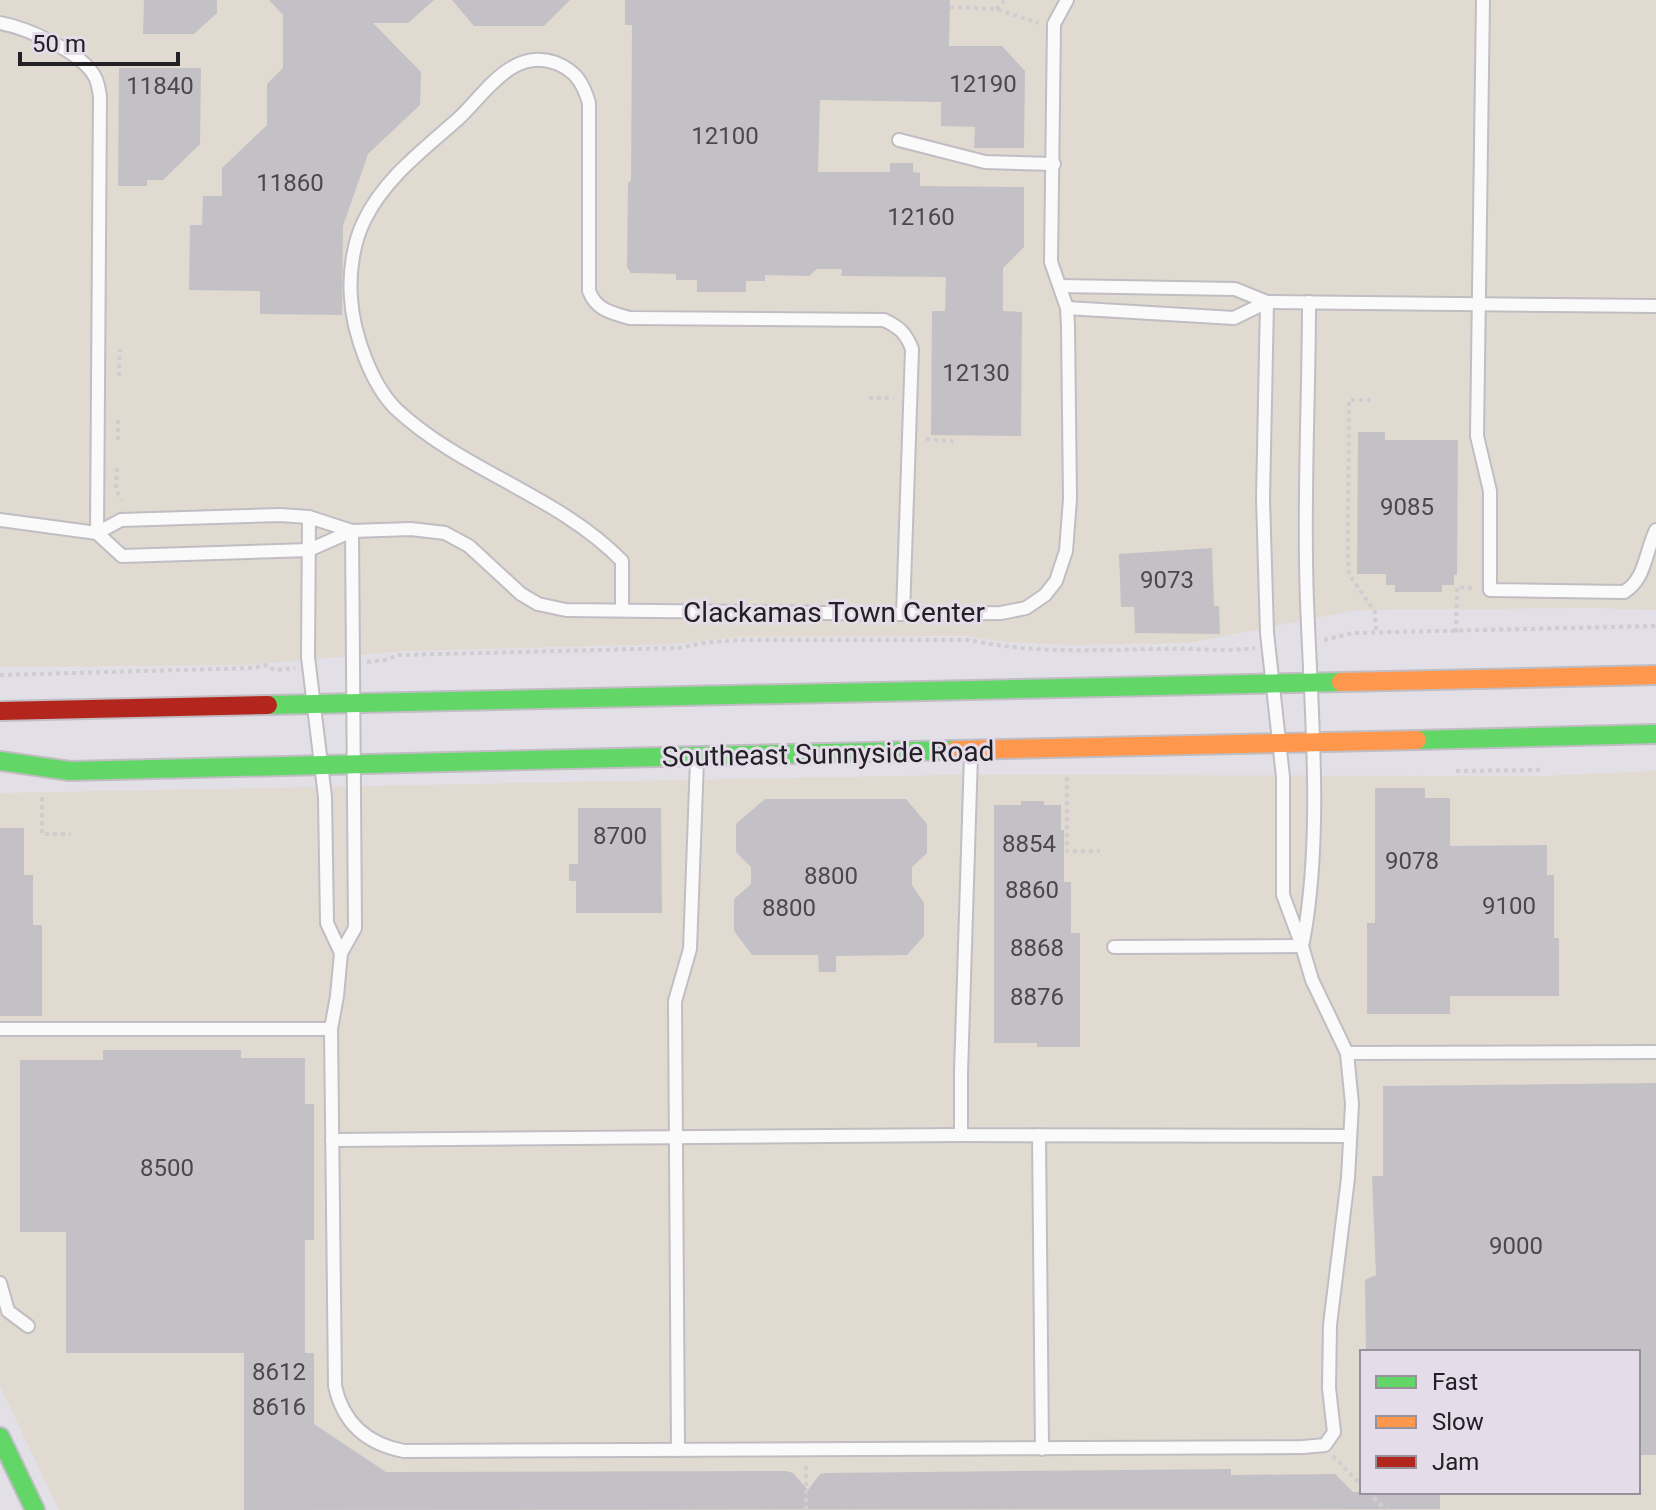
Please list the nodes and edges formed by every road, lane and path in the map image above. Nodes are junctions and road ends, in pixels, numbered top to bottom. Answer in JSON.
{"nodes":[{"id":1,"x":1005,"y":0,"type":"edge"},
{"id":2,"x":1067,"y":0,"type":"edge"},
{"id":3,"x":1483,"y":0,"type":"edge"},
{"id":4,"x":950,"y":7,"type":"dead end"},
{"id":5,"x":996,"y":9,"type":"junction"},
{"id":6,"x":0,"y":23,"type":"edge"},
{"id":7,"x":1040,"y":23,"type":"dead end"},
{"id":8,"x":899,"y":140,"type":"dead end"},
{"id":9,"x":1054,"y":164,"type":"junction"},
{"id":10,"x":1060,"y":286,"type":"junction"},
{"id":11,"x":1267,"y":302,"type":"junction"},
{"id":12,"x":1309,"y":302,"type":"junction"},
{"id":13,"x":1480,"y":304,"type":"junction"},
{"id":14,"x":1656,"y":306,"type":"edge"},
{"id":15,"x":1067,"y":308,"type":"junction"},
{"id":16,"x":120,"y":349,"type":"dead end"},
{"id":17,"x":119,"y":376,"type":"dead end"},
{"id":18,"x":869,"y":398,"type":"dead end"},
{"id":19,"x":894,"y":398,"type":"dead end"},
{"id":20,"x":1371,"y":400,"type":"dead end"},
{"id":21,"x":118,"y":417,"type":"dead end"},
{"id":22,"x":926,"y":439,"type":"dead end"},
{"id":23,"x":118,"y":440,"type":"dead end"},
{"id":24,"x":958,"y":442,"type":"dead end"},
{"id":25,"x":117,"y":468,"type":"dead end"},
{"id":26,"x":121,"y":500,"type":"dead end"},
{"id":27,"x":309,"y":517,"type":"junction"},
{"id":28,"x":0,"y":520,"type":"edge"},
{"id":29,"x":1656,"y":530,"type":"edge"},
{"id":30,"x":352,"y":531,"type":"junction"},
{"id":31,"x":97,"y":533,"type":"junction"},
{"id":32,"x":309,"y":550,"type":"junction"},
{"id":33,"x":1490,"y":588,"type":"junction"},
{"id":34,"x":622,"y":610,"type":"junction"},
{"id":35,"x":903,"y":614,"type":"junction"},
{"id":36,"x":1656,"y":626,"type":"edge"},
{"id":37,"x":1456,"y":632,"type":"junction"},
{"id":38,"x":1376,"y":633,"type":"junction"},
{"id":39,"x":1331,"y":639,"type":"dead end"},
{"id":40,"x":1230,"y":651,"type":"dead end"},
{"id":41,"x":353,"y":663,"type":"junction"},
{"id":42,"x":310,"y":667,"type":"junction"},
{"id":43,"x":0,"y":675,"type":"edge"},
{"id":44,"x":1656,"y":675,"type":"edge"},
{"id":45,"x":1310,"y":683,"type":"junction"},
{"id":46,"x":1272,"y":684,"type":"junction"},
{"id":47,"x":353,"y":704,"type":"junction"},
{"id":48,"x":314,"y":705,"type":"junction"},
{"id":49,"x":0,"y":711,"type":"edge"},
{"id":50,"x":1656,"y":734,"type":"edge"},
{"id":51,"x":1312,"y":742,"type":"junction"},
{"id":52,"x":1279,"y":743,"type":"junction"},
{"id":53,"x":971,"y":751,"type":"junction"},
{"id":54,"x":697,"y":757,"type":"junction"},
{"id":55,"x":0,"y":761,"type":"edge"},
{"id":56,"x":353,"y":764,"type":"junction"},
{"id":57,"x":322,"y":765,"type":"junction"},
{"id":58,"x":1537,"y":770,"type":"dead end"},
{"id":59,"x":1447,"y":771,"type":"dead end"},
{"id":60,"x":1067,"y":774,"type":"dead end"},
{"id":61,"x":42,"y":797,"type":"dead end"},
{"id":62,"x":71,"y":834,"type":"dead end"},
{"id":63,"x":1100,"y":851,"type":"dead end"},
{"id":64,"x":1302,"y":946,"type":"junction"},
{"id":65,"x":1114,"y":947,"type":"dead end"},
{"id":66,"x":341,"y":953,"type":"junction"},
{"id":67,"x":0,"y":1029,"type":"edge"},
{"id":68,"x":331,"y":1029,"type":"junction"},
{"id":69,"x":1656,"y":1052,"type":"edge"},
{"id":70,"x":1347,"y":1053,"type":"junction"},
{"id":71,"x":961,"y":1135,"type":"junction"},
{"id":72,"x":1039,"y":1135,"type":"junction"},
{"id":73,"x":1350,"y":1136,"type":"junction"},
{"id":74,"x":676,"y":1138,"type":"junction"},
{"id":75,"x":332,"y":1140,"type":"junction"},
{"id":76,"x":0,"y":1283,"type":"edge"},
{"id":77,"x":28,"y":1326,"type":"dead end"},
{"id":78,"x":0,"y":1437,"type":"edge"},
{"id":79,"x":1325,"y":1445,"type":"junction"},
{"id":80,"x":1042,"y":1449,"type":"junction"},
{"id":81,"x":678,"y":1450,"type":"junction"},
{"id":82,"x":806,"y":1450,"type":"junction"},
{"id":83,"x":1360,"y":1484,"type":"edge"},
{"id":84,"x":1370,"y":1494,"type":"edge"},
{"id":85,"x":35,"y":1510,"type":"edge"},
{"id":86,"x":806,"y":1510,"type":"edge"},
{"id":87,"x":1386,"y":1510,"type":"edge"}],
"edges":[{"from":1,"to":5,"type":"path"},
{"from":2,"to":9,"type":"lane","name":"Clackamas Town Center"},
{"from":3,"to":13,"type":"lane"},
{"from":4,"to":5,"type":"path"},
{"from":5,"to":7,"type":"path"},
{"from":6,"to":31,"type":"lane"},
{"from":8,"to":9,"type":"lane"},
{"from":9,"to":10,"type":"lane","name":"Clackamas Town Center"},
{"from":10,"to":11,"type":"lane"},
{"from":10,"to":15,"type":"lane","name":"Clackamas Town Center"},
{"from":11,"to":12,"type":"lane"},
{"from":11,"to":15,"type":"lane"},
{"from":11,"to":46,"type":"lane"},
{"from":12,"to":13,"type":"lane"},
{"from":12,"to":45,"type":"lane"},
{"from":13,"to":14,"type":"lane"},
{"from":13,"to":33,"type":"lane"},
{"from":15,"to":35,"type":"lane","name":"Clackamas Town Center"},
{"from":16,"to":17,"type":"path"},
{"from":18,"to":19,"type":"path"},
{"from":20,"to":38,"type":"path"},
{"from":21,"to":23,"type":"path"},
{"from":22,"to":24,"type":"path"},
{"from":25,"to":26,"type":"path"},
{"from":27,"to":30,"type":"lane","name":"Clackamas Town Center"},
{"from":27,"to":31,"type":"lane","name":"Clackamas Town Center"},
{"from":27,"to":32,"type":"lane"},
{"from":28,"to":31,"type":"lane","name":"Clackamas Town Center"},
{"from":29,"to":33,"type":"lane"},
{"from":30,"to":32,"type":"lane","name":"Clackamas Town Center"},
{"from":30,"to":34,"type":"lane","name":"Clackamas Town Center"},
{"from":30,"to":41,"type":"lane"},
{"from":31,"to":32,"type":"lane","name":"Clackamas Town Center"},
{"from":32,"to":42,"type":"lane"},
{"from":33,"to":37,"type":"path"},
{"from":34,"to":35,"type":"lane","name":"Clackamas Town Center"},
{"from":34,"to":35,"type":"lane"},
{"from":36,"to":37,"type":"path"},
{"from":37,"to":38,"type":"path"},
{"from":38,"to":39,"type":"path"},
{"from":40,"to":41,"type":"path"},
{"from":41,"to":47,"type":"lane"},
{"from":42,"to":43,"type":"path"},
{"from":42,"to":48,"type":"lane"},
{"from":44,"to":45,"type":"main road"},
{"from":45,"to":46,"type":"main road"},
{"from":45,"to":51,"type":"lane"},
{"from":46,"to":47,"type":"main road"},
{"from":46,"to":52,"type":"lane"},
{"from":47,"to":48,"type":"main road"},
{"from":47,"to":56,"type":"lane"},
{"from":48,"to":49,"type":"main road"},
{"from":48,"to":57,"type":"lane"},
{"from":50,"to":51,"type":"main road","name":"Southeast Sunnyside Road"},
{"from":51,"to":52,"type":"main road","name":"Southeast Sunnyside Road"},
{"from":51,"to":64,"type":"lane"},
{"from":52,"to":53,"type":"main road","name":"Southeast Sunnyside Road"},
{"from":52,"to":64,"type":"lane"},
{"from":53,"to":54,"type":"main road","name":"Southeast Sunnyside Road"},
{"from":53,"to":71,"type":"lane"},
{"from":54,"to":56,"type":"main road","name":"Southeast Sunnyside Road"},
{"from":54,"to":74,"type":"lane"},
{"from":55,"to":57,"type":"main road","name":"Southeast Sunnyside Road"},
{"from":56,"to":57,"type":"main road","name":"Southeast Sunnyside Road"},
{"from":56,"to":66,"type":"lane"},
{"from":57,"to":66,"type":"lane"},
{"from":58,"to":59,"type":"path"},
{"from":60,"to":63,"type":"path"},
{"from":61,"to":62,"type":"path"},
{"from":64,"to":65,"type":"lane"},
{"from":64,"to":70,"type":"lane"},
{"from":66,"to":68,"type":"lane"},
{"from":67,"to":68,"type":"lane"},
{"from":68,"to":75,"type":"lane"},
{"from":69,"to":70,"type":"lane"},
{"from":70,"to":73,"type":"lane"},
{"from":71,"to":72,"type":"lane"},
{"from":71,"to":74,"type":"lane"},
{"from":72,"to":73,"type":"lane"},
{"from":72,"to":80,"type":"lane"},
{"from":73,"to":79,"type":"lane"},
{"from":74,"to":75,"type":"lane"},
{"from":74,"to":81,"type":"lane"},
{"from":75,"to":81,"type":"lane"},
{"from":76,"to":77,"type":"lane"},
{"from":78,"to":85,"type":"main road"},
{"from":79,"to":80,"type":"lane"},
{"from":79,"to":83,"type":"path"},
{"from":80,"to":82,"type":"lane"},
{"from":81,"to":82,"type":"lane"},
{"from":82,"to":86,"type":"path"},
{"from":84,"to":87,"type":"path"}]}
